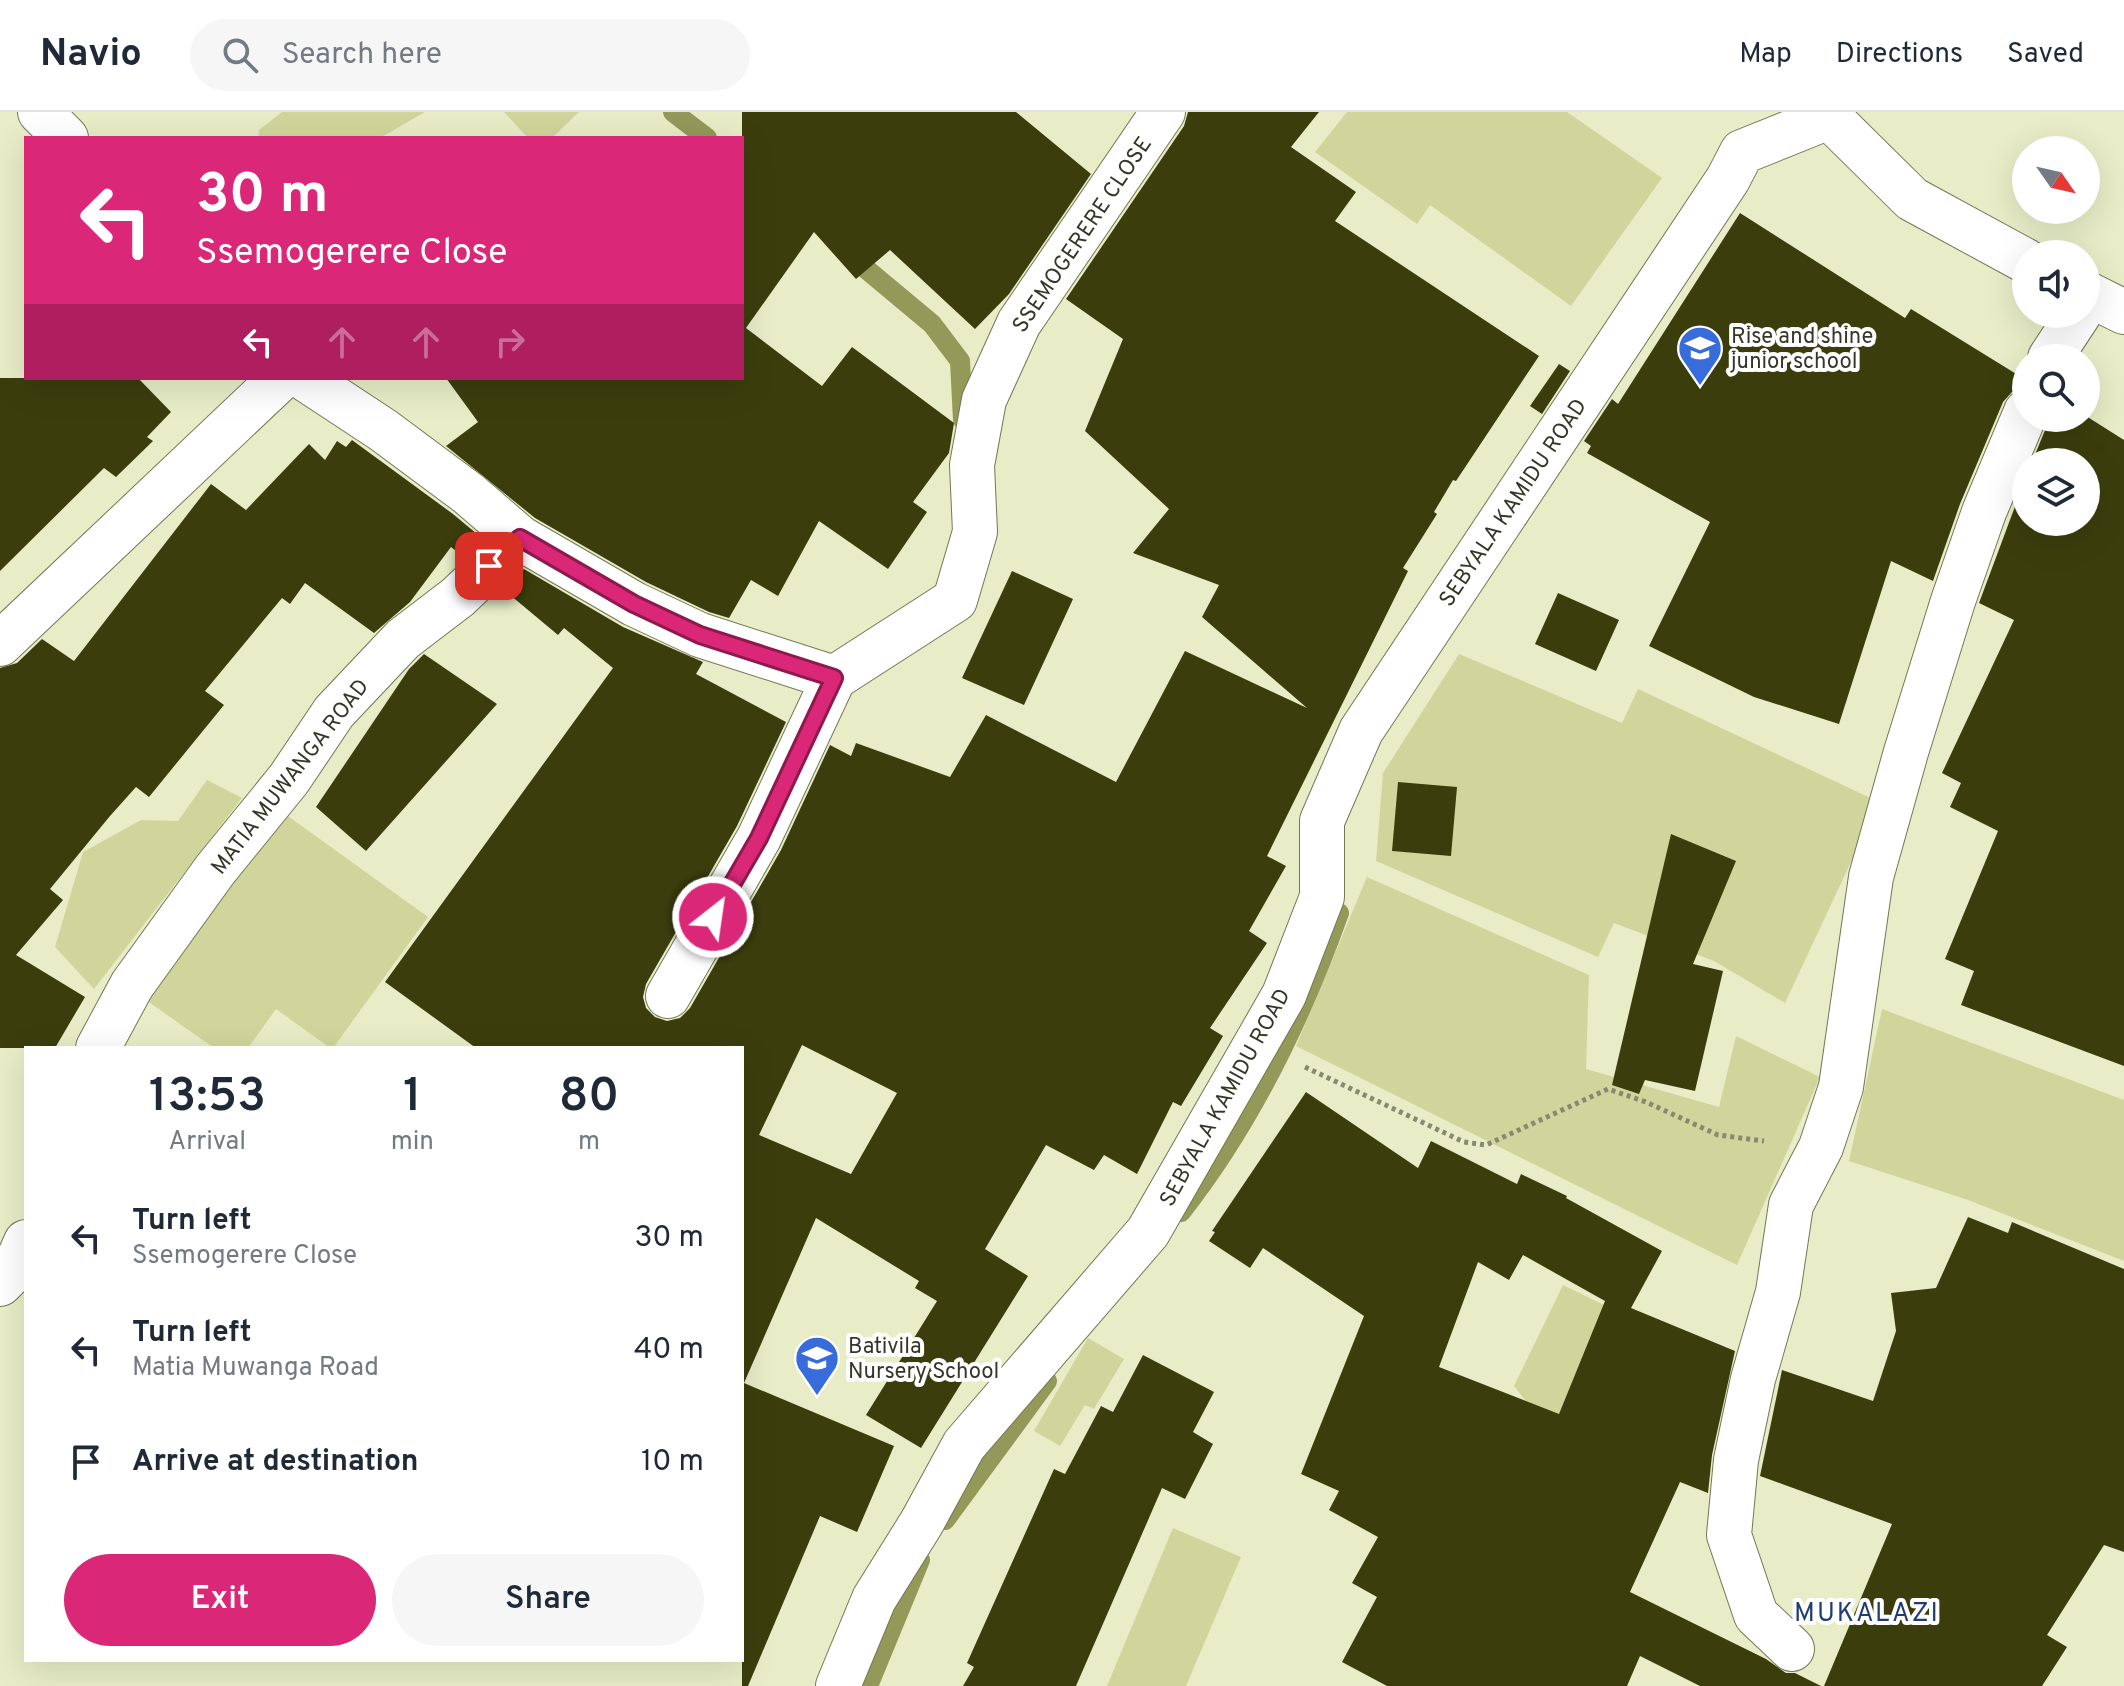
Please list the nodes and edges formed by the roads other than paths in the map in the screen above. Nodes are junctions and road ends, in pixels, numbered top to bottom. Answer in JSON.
{"nodes":[{"id":1,"x":40,"y":112,"type":"edge"},
{"id":2,"x":1163,"y":112,"type":"edge"},
{"id":3,"x":1826,"y":114,"type":"edge"},
{"id":4,"x":64,"y":136,"type":"edge"},
{"id":5,"x":2012,"y":253,"type":"edge"},
{"id":6,"x":2074,"y":328,"type":"edge"},
{"id":7,"x":2061,"y":344,"type":"edge"},
{"id":8,"x":279,"y":380,"type":"edge"},
{"id":9,"x":307,"y":380,"type":"edge"},
{"id":10,"x":2018,"y":432,"type":"edge"},
{"id":11,"x":520,"y":538,"type":"junction"},
{"id":12,"x":0,"y":644,"type":"edge"},
{"id":13,"x":834,"y":678,"type":"junction"},
{"id":14,"x":668,"y":996,"type":"dead end"},
{"id":15,"x":99,"y":1046,"type":"edge"},
{"id":16,"x":24,"y":1246,"type":"edge"},
{"id":17,"x":0,"y":1284,"type":"edge"},
{"id":18,"x":1792,"y":1649,"type":"dead end"},
{"id":19,"x":838,"y":1686,"type":"edge"}],
"edges":[{"from":1,"to":4,"type":"street"},
{"from":2,"to":13,"type":"street","name":"SSEMOGERERE CLOSE"},
{"from":3,"to":5,"type":"street"},
{"from":3,"to":19,"type":"street","name":"SEBYALA KAMIDU ROAD"},
{"from":6,"to":7,"type":"street"},
{"from":8,"to":12,"type":"street"},
{"from":9,"to":11,"type":"street"},
{"from":10,"to":18,"type":"street"},
{"from":11,"to":13,"type":"street"},
{"from":11,"to":15,"type":"street","name":"MATIA MUWANGA ROAD"},
{"from":13,"to":14,"type":"street"},
{"from":16,"to":17,"type":"street"}]}
